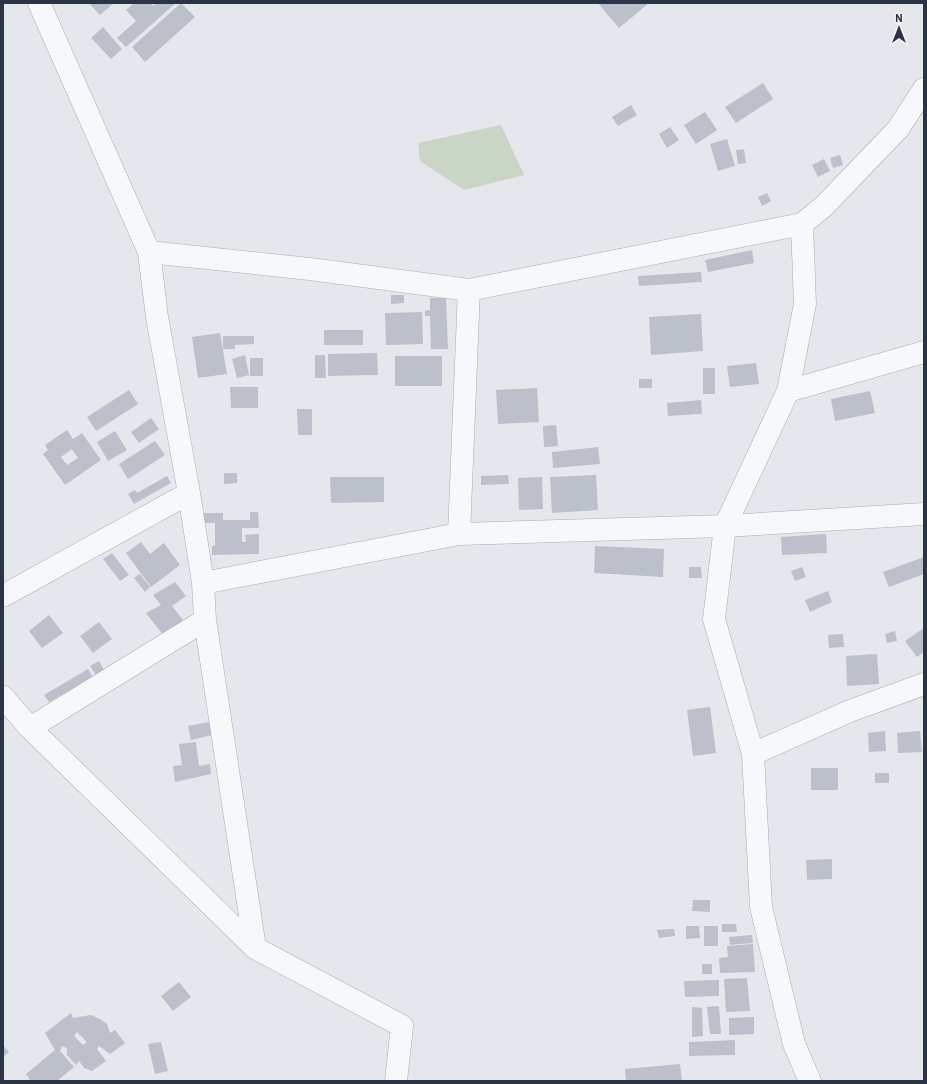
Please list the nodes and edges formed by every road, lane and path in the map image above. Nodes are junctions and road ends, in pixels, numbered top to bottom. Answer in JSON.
{"nodes":[{"id":1,"x":39,"y":3,"type":"edge"},
{"id":2,"x":924,"y":89,"type":"edge"},
{"id":3,"x":802,"y":224,"type":"junction"},
{"id":4,"x":149,"y":252,"type":"junction"},
{"id":5,"x":469,"y":290,"type":"junction"},
{"id":6,"x":924,"y":352,"type":"edge"},
{"id":7,"x":788,"y":391,"type":"junction"},
{"id":8,"x":189,"y":493,"type":"junction"},
{"id":9,"x":924,"y":514,"type":"edge"},
{"id":10,"x":725,"y":526,"type":"junction"},
{"id":11,"x":459,"y":534,"type":"junction"},
{"id":12,"x":203,"y":583,"type":"junction"},
{"id":13,"x":3,"y":596,"type":"edge"},
{"id":14,"x":205,"y":620,"type":"junction"},
{"id":15,"x":924,"y":684,"type":"edge"},
{"id":16,"x":3,"y":697,"type":"edge"},
{"id":17,"x":30,"y":728,"type":"junction"},
{"id":18,"x":753,"y":754,"type":"junction"},
{"id":19,"x":255,"y":948,"type":"junction"},
{"id":20,"x":396,"y":1081,"type":"edge"},
{"id":21,"x":810,"y":1081,"type":"edge"}],
"edges":[{"from":1,"to":4,"type":"street"},
{"from":2,"to":3,"type":"street"},
{"from":3,"to":5,"type":"street"},
{"from":3,"to":7,"type":"street"},
{"from":4,"to":5,"type":"street"},
{"from":4,"to":8,"type":"street"},
{"from":5,"to":11,"type":"street"},
{"from":6,"to":7,"type":"street"},
{"from":7,"to":10,"type":"street"},
{"from":8,"to":12,"type":"street"},
{"from":8,"to":13,"type":"street"},
{"from":9,"to":10,"type":"street"},
{"from":10,"to":11,"type":"street"},
{"from":10,"to":18,"type":"street"},
{"from":11,"to":12,"type":"street"},
{"from":12,"to":14,"type":"street"},
{"from":14,"to":17,"type":"street"},
{"from":14,"to":19,"type":"street"},
{"from":15,"to":18,"type":"street"},
{"from":16,"to":17,"type":"street"},
{"from":17,"to":19,"type":"street"},
{"from":18,"to":21,"type":"street"},
{"from":19,"to":20,"type":"street"}]}
